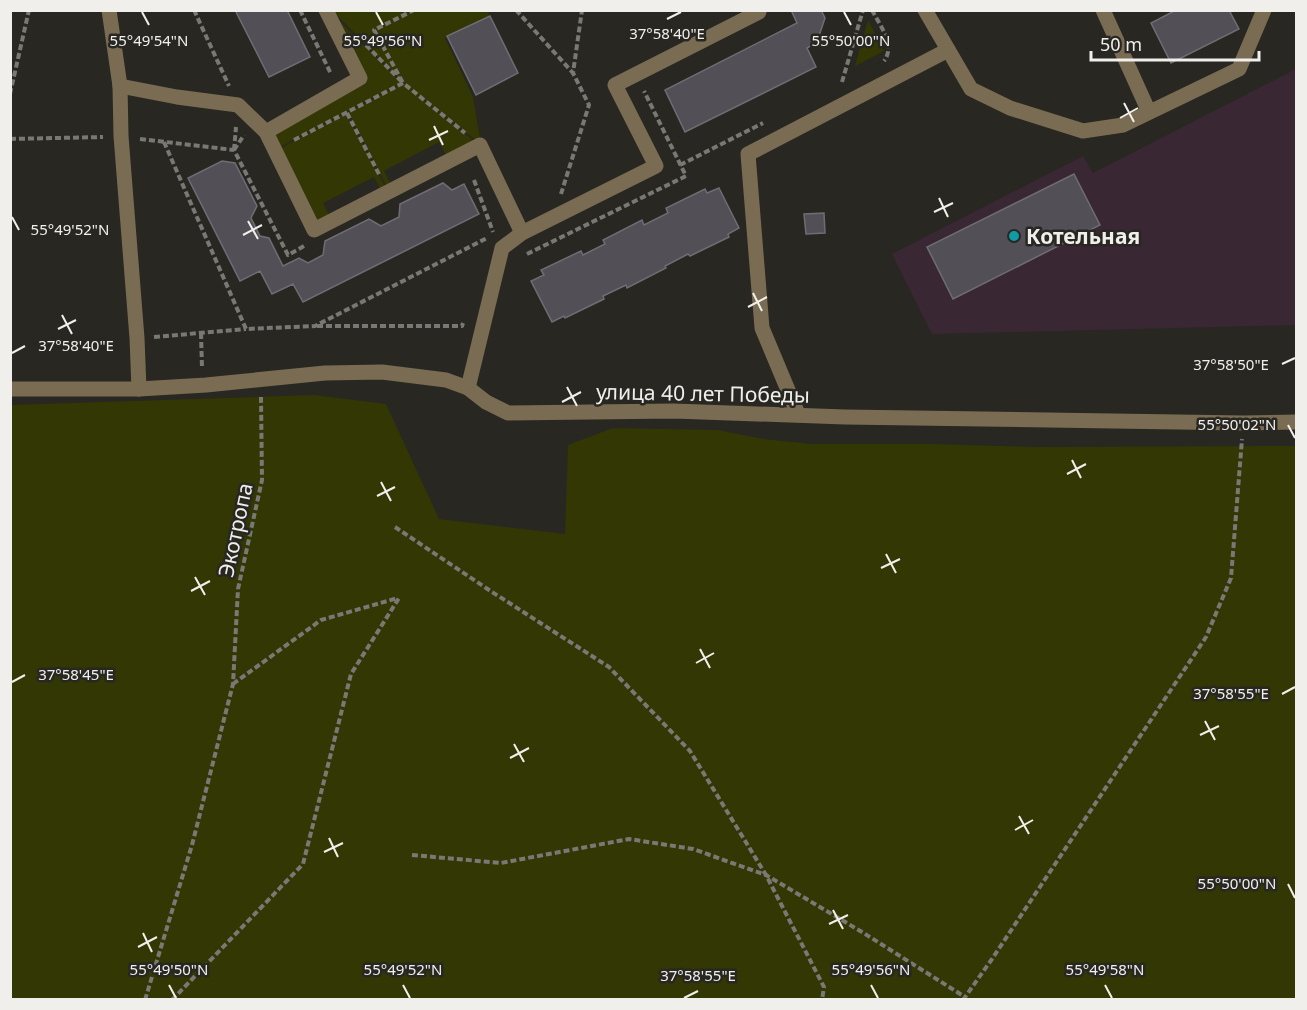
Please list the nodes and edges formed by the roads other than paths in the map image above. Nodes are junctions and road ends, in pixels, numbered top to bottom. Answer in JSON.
{"nodes":[{"id":1,"x":109,"y":10,"type":"edge"},
{"id":2,"x":326,"y":10,"type":"edge"},
{"id":3,"x":758,"y":10,"type":"edge"},
{"id":4,"x":925,"y":10,"type":"edge"},
{"id":5,"x":1103,"y":10,"type":"edge"},
{"id":6,"x":1264,"y":10,"type":"edge"},
{"id":7,"x":948,"y":50,"type":"junction"},
{"id":8,"x":120,"y":86,"type":"junction"},
{"id":9,"x":1149,"y":112,"type":"junction"},
{"id":10,"x":266,"y":132,"type":"junction"},
{"id":11,"x":522,"y":233,"type":"junction"},
{"id":12,"x":468,"y":388,"type":"junction"},
{"id":13,"x":10,"y":389,"type":"edge"},
{"id":14,"x":139,"y":389,"type":"junction"},
{"id":15,"x":798,"y":414,"type":"junction"},
{"id":16,"x":1296,"y":422,"type":"edge"}],
"edges":[{"from":1,"to":8,"type":"street"},
{"from":2,"to":10,"type":"street"},
{"from":3,"to":11,"type":"street"},
{"from":4,"to":7,"type":"street"},
{"from":5,"to":9,"type":"street"},
{"from":6,"to":9,"type":"street"},
{"from":7,"to":9,"type":"street"},
{"from":7,"to":15,"type":"street"},
{"from":8,"to":10,"type":"street"},
{"from":8,"to":14,"type":"street"},
{"from":10,"to":11,"type":"street"},
{"from":11,"to":12,"type":"street"},
{"from":12,"to":14,"type":"street","name":"улица 40 лет Победы"},
{"from":12,"to":15,"type":"street","name":"улица 40 лет Победы"},
{"from":13,"to":14,"type":"street","name":"улица 40 лет Победы"},
{"from":15,"to":16,"type":"street","name":"улица 40 лет Победы"}]}
